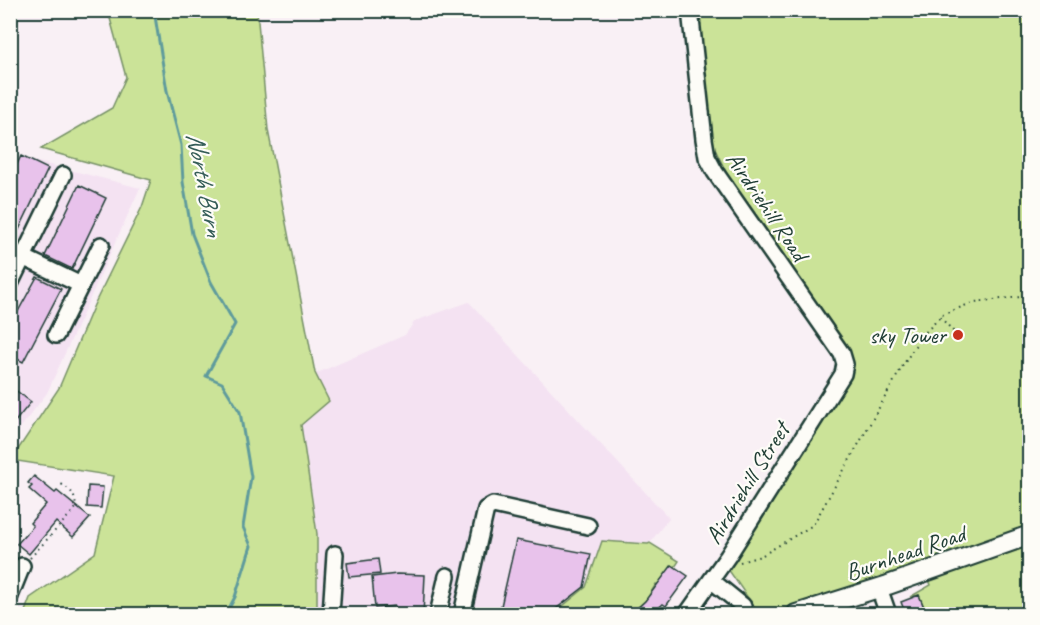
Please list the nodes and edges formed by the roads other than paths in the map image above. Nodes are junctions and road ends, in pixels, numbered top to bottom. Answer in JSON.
{"nodes":[{"id":1,"x":690,"y":10,"type":"edge"},
{"id":2,"x":63,"y":176,"type":"dead end"},
{"id":3,"x":100,"y":245,"type":"dead end"},
{"id":4,"x":17,"y":254,"type":"edge"},
{"id":5,"x":10,"y":284,"type":"edge"},
{"id":6,"x":81,"y":285,"type":"junction"},
{"id":7,"x":56,"y":335,"type":"dead end"},
{"id":8,"x":843,"y":374,"type":"joint"},
{"id":9,"x":588,"y":525,"type":"dead end"},
{"id":10,"x":1029,"y":536,"type":"edge"},
{"id":11,"x":334,"y":554,"type":"dead end"},
{"id":12,"x":22,"y":566,"type":"road end"},
{"id":13,"x":447,"y":576,"type":"dead end"},
{"id":14,"x":711,"y":580,"type":"junction"},
{"id":15,"x":879,"y":588,"type":"junction"},
{"id":16,"x":10,"y":596,"type":"edge"},
{"id":17,"x":743,"y":606,"type":"dead end"},
{"id":18,"x":331,"y":615,"type":"edge"},
{"id":19,"x":438,"y":615,"type":"edge"},
{"id":20,"x":462,"y":615,"type":"edge"},
{"id":21,"x":687,"y":615,"type":"edge"},
{"id":22,"x":796,"y":615,"type":"edge"},
{"id":23,"x":888,"y":615,"type":"edge"}],
"edges":[{"from":1,"to":8,"type":"street","name":"Airdriehill Road"},
{"from":2,"to":4,"type":"street"},
{"from":3,"to":6,"type":"street"},
{"from":4,"to":5,"type":"street"},
{"from":4,"to":6,"type":"street"},
{"from":6,"to":7,"type":"street"},
{"from":8,"to":14,"type":"street","name":"Airdriehill Street"},
{"from":9,"to":20,"type":"street"},
{"from":10,"to":15,"type":"main road","name":"Burnhead Road"},
{"from":11,"to":18,"type":"street"},
{"from":12,"to":16,"type":"street"},
{"from":13,"to":19,"type":"street"},
{"from":14,"to":17,"type":"street"},
{"from":14,"to":21,"type":"street","name":"Airdriehill Street"},
{"from":15,"to":22,"type":"main road","name":"Burnhead Road"},
{"from":15,"to":23,"type":"street"}]}
